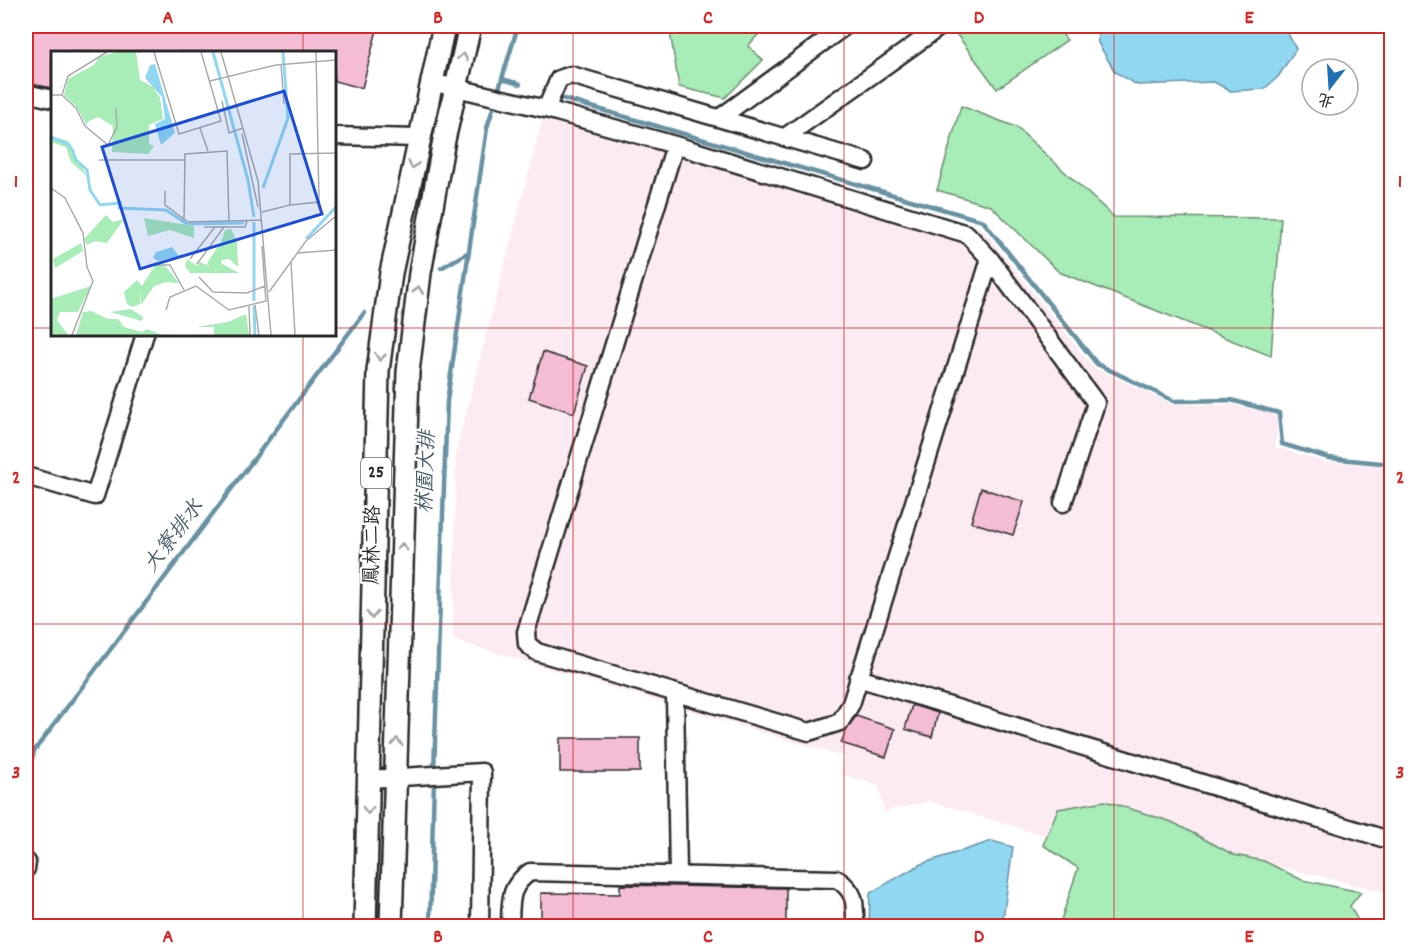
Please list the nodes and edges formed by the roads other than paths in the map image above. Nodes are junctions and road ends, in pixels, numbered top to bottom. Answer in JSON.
{"nodes":[{"id":1,"x":444,"y":26,"type":"edge"},
{"id":2,"x":470,"y":26,"type":"edge"},
{"id":3,"x":845,"y":26,"type":"edge"},
{"id":4,"x":941,"y":26,"type":"edge"},
{"id":5,"x":431,"y":82,"type":"junction"},
{"id":6,"x":462,"y":89,"type":"junction"},
{"id":7,"x":26,"y":93,"type":"edge"},
{"id":8,"x":51,"y":99,"type":"edge"},
{"id":9,"x":546,"y":109,"type":"junction"},
{"id":10,"x":721,"y":117,"type":"junction"},
{"id":11,"x":336,"y":136,"type":"edge"},
{"id":12,"x":785,"y":137,"type":"junction"},
{"id":13,"x":419,"y":138,"type":"junction"},
{"id":14,"x":675,"y":145,"type":"junction"},
{"id":15,"x":865,"y":161,"type":"dead end"},
{"id":16,"x":990,"y":260,"type":"junction"},
{"id":17,"x":144,"y":336,"type":"edge"},
{"id":18,"x":26,"y":476,"type":"edge"},
{"id":19,"x":1063,"y":503,"type":"dead end"},
{"id":20,"x":858,"y":678,"type":"junction"},
{"id":21,"x":675,"y":693,"type":"junction"},
{"id":22,"x":404,"y":776,"type":"junction"},
{"id":23,"x":369,"y":779,"type":"junction"},
{"id":24,"x":1392,"y":841,"type":"edge"},
{"id":25,"x":678,"y":875,"type":"junction"},
{"id":26,"x":365,"y":927,"type":"edge"},
{"id":27,"x":391,"y":927,"type":"edge"},
{"id":28,"x":480,"y":927,"type":"edge"},
{"id":29,"x":510,"y":927,"type":"edge"},
{"id":30,"x":855,"y":927,"type":"edge"}],
"edges":[{"from":1,"to":5,"type":"main road","name":"鳳林二路","number":"25"},
{"from":6,"to":2,"type":"main road","name":"鳳林二路","number":"25","one_way":true},
{"from":3,"to":10,"type":"street"},
{"from":4,"to":12,"type":"street"},
{"from":5,"to":6,"type":"street"},
{"from":5,"to":13,"type":"main road","name":"鳳林二路","number":"25"},
{"from":6,"to":9,"type":"street"},
{"from":22,"to":6,"type":"main road","name":"鳳林二路","number":"25","one_way":true},
{"from":7,"to":8,"type":"street"},
{"from":9,"to":10,"type":"street"},
{"from":9,"to":14,"type":"street"},
{"from":10,"to":12,"type":"street"},
{"from":11,"to":13,"type":"street"},
{"from":12,"to":15,"type":"street"},
{"from":13,"to":23,"type":"main road","name":"鳳林二路","number":"25","one_way":true},
{"from":14,"to":16,"type":"street"},
{"from":14,"to":21,"type":"street"},
{"from":16,"to":19,"type":"street"},
{"from":16,"to":20,"type":"street"},
{"from":17,"to":18,"type":"street"},
{"from":20,"to":21,"type":"street"},
{"from":20,"to":24,"type":"street"},
{"from":21,"to":25,"type":"street"},
{"from":22,"to":23,"type":"street"},
{"from":22,"to":27,"type":"main road","name":"鳳林二路","number":"25"},
{"from":22,"to":28,"type":"street"},
{"from":23,"to":26,"type":"main road","name":"鳳林二路","number":"25","one_way":true},
{"from":25,"to":29,"type":"street"},
{"from":25,"to":30,"type":"street"}]}
